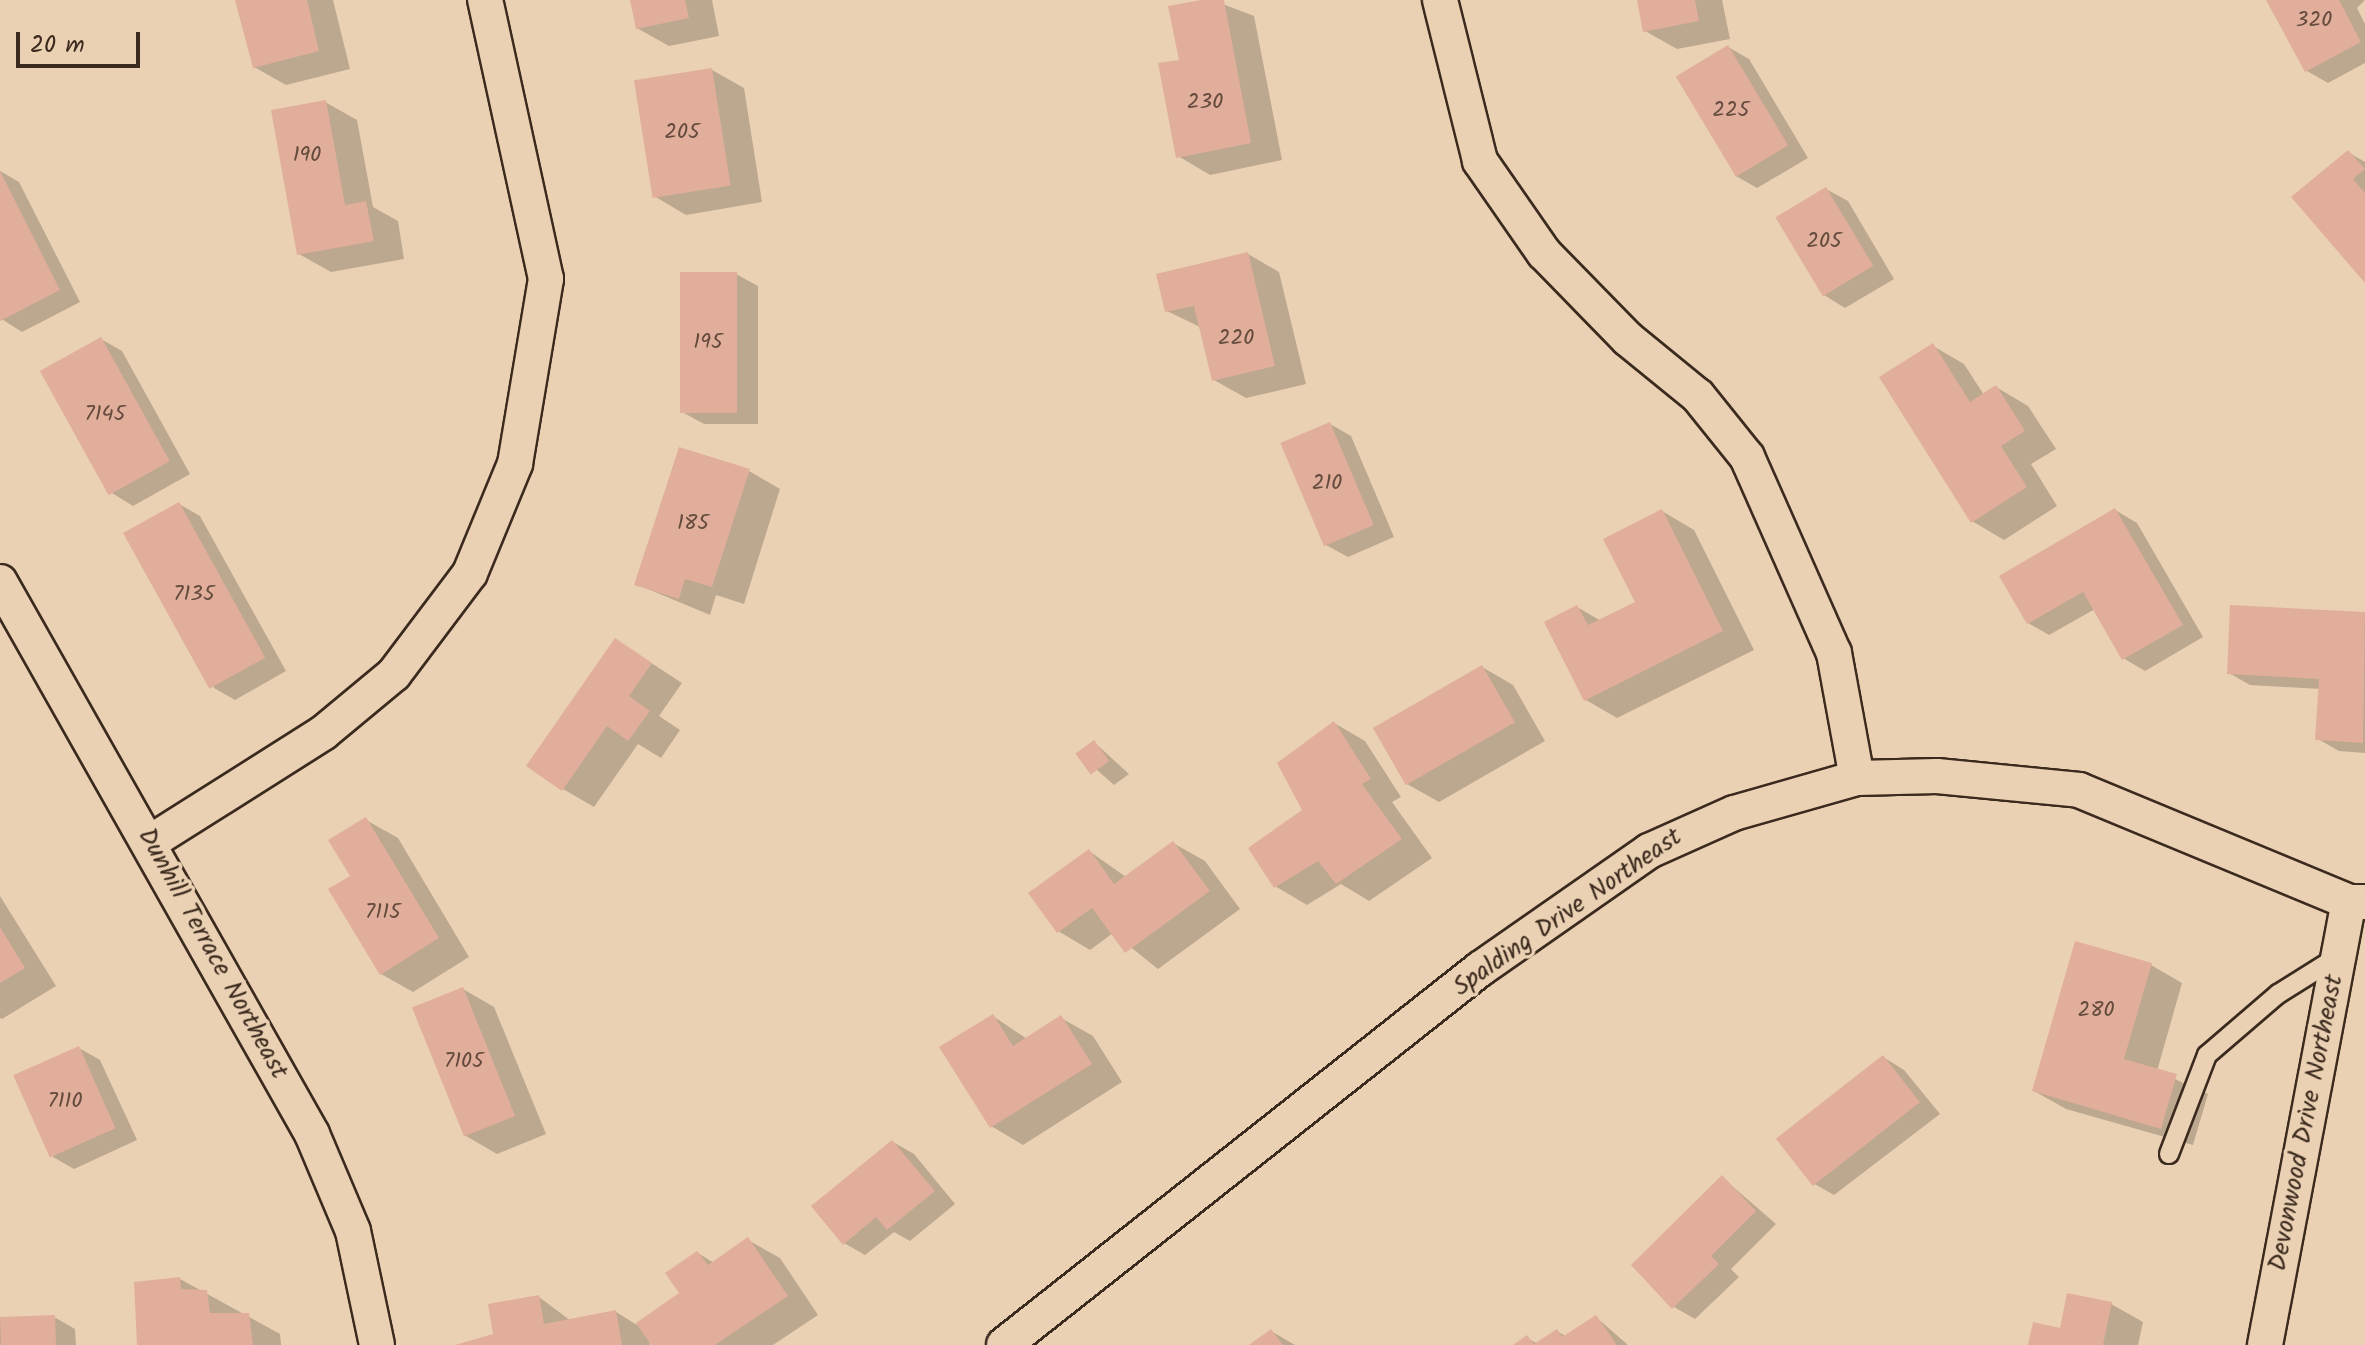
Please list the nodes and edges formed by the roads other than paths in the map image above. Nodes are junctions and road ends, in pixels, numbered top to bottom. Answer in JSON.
{"nodes":[{"id":1,"x":485,"y":0,"type":"edge"},
{"id":2,"x":1440,"y":0,"type":"edge"},
{"id":3,"x":0,"y":582,"type":"edge"},
{"id":4,"x":1857,"y":778,"type":"junction"},
{"id":5,"x":149,"y":843,"type":"junction"},
{"id":6,"x":2357,"y":902,"type":"edge"},
{"id":7,"x":2339,"y":956,"type":"junction"},
{"id":8,"x":2169,"y":1154,"type":"dead end"},
{"id":9,"x":377,"y":1345,"type":"edge"},
{"id":10,"x":1004,"y":1345,"type":"edge"},
{"id":11,"x":2265,"y":1345,"type":"edge"}],
"edges":[{"from":1,"to":5,"type":"street"},
{"from":2,"to":4,"type":"street"},
{"from":3,"to":5,"type":"street","name":"Dunhill Terrace Northeast"},
{"from":4,"to":6,"type":"street","name":"Spalding Drive Northeast"},
{"from":4,"to":10,"type":"street","name":"Spalding Drive Northeast"},
{"from":5,"to":9,"type":"street","name":"Dunhill Terrace Northeast"},
{"from":6,"to":7,"type":"street","name":"Devonwood Drive Northeast"},
{"from":7,"to":8,"type":"lane"},
{"from":7,"to":11,"type":"street","name":"Devonwood Drive Northeast"}]}
